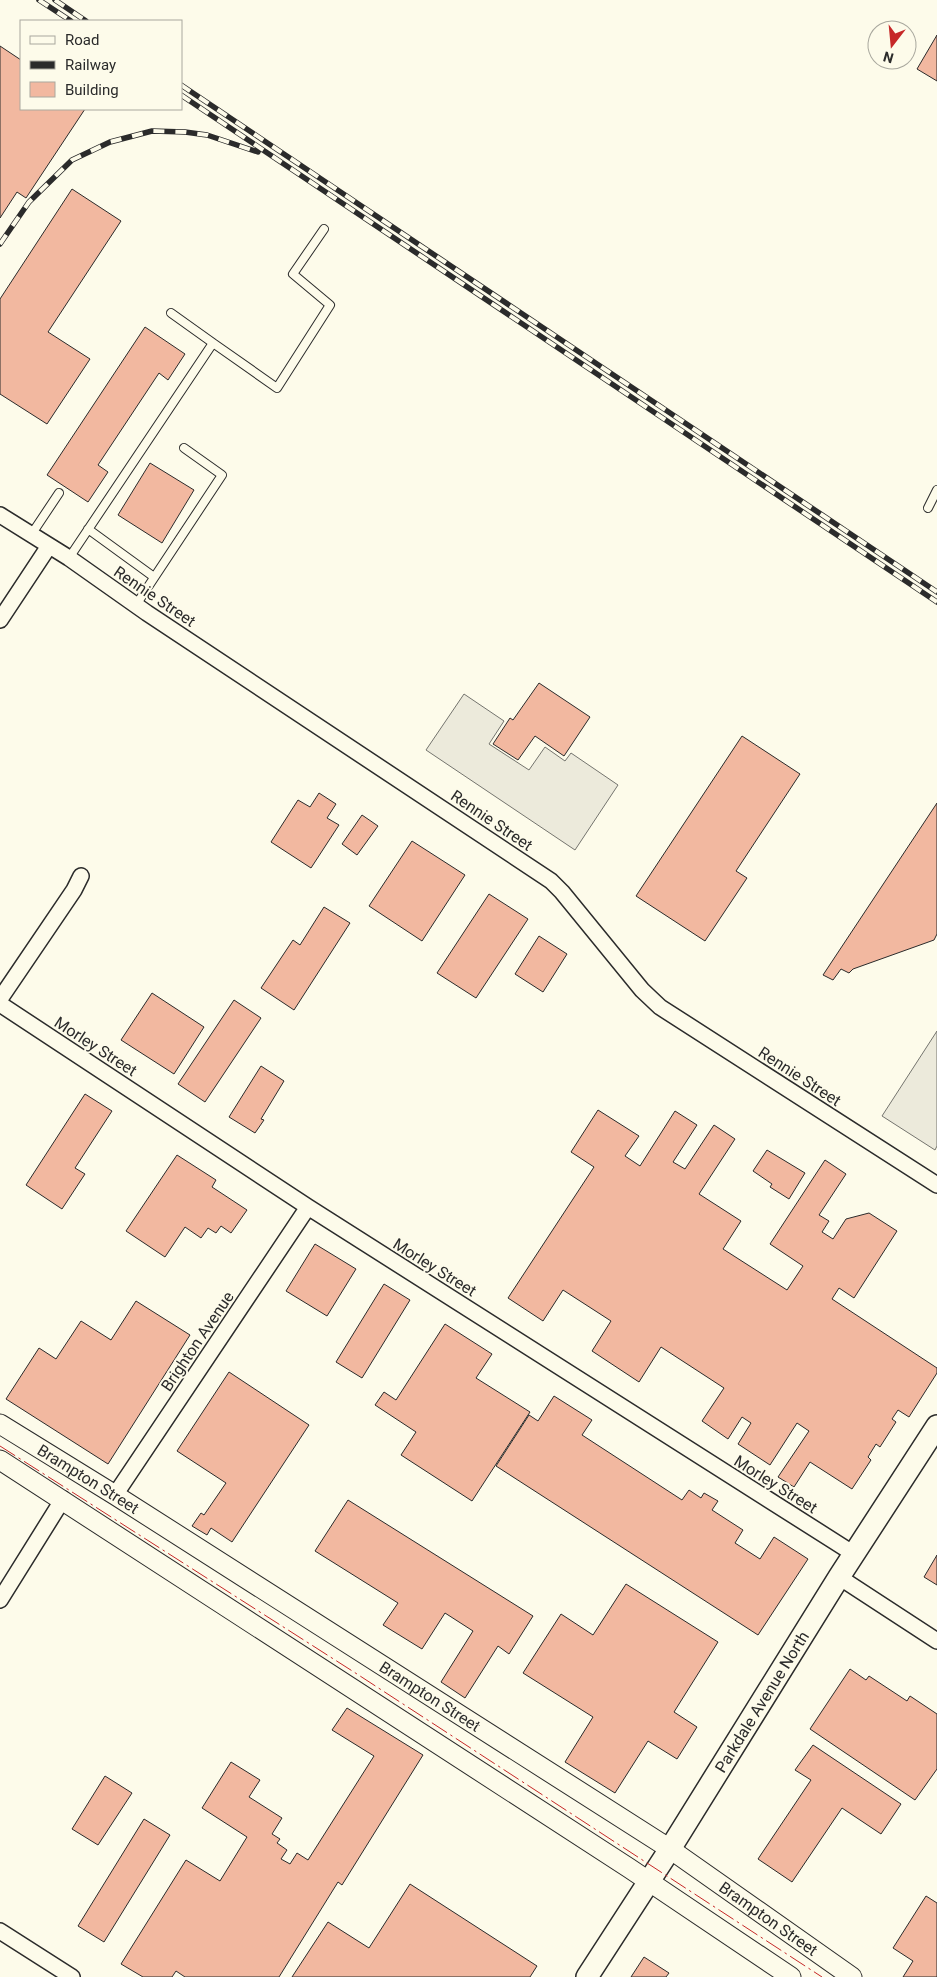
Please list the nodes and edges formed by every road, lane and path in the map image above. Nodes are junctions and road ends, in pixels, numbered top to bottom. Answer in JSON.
{"nodes":[{"id":1,"x":324,"y":229,"type":"dead end"},
{"id":2,"x":171,"y":313,"type":"dead end"},
{"id":3,"x":212,"y":343,"type":"junction"},
{"id":4,"x":184,"y":448,"type":"dead end"},
{"id":5,"x":937,"y":490,"type":"edge"},
{"id":6,"x":59,"y":493,"type":"dead end"},
{"id":7,"x":928,"y":508,"type":"dead end"},
{"id":8,"x":0,"y":515,"type":"edge"},
{"id":9,"x":88,"y":529,"type":"junction"},
{"id":10,"x":32,"y":535,"type":"junction"},
{"id":11,"x":49,"y":546,"type":"junction"},
{"id":12,"x":69,"y":558,"type":"junction"},
{"id":13,"x":154,"y":576,"type":"junction"},
{"id":14,"x":136,"y":605,"type":"junction"},
{"id":15,"x":0,"y":620,"type":"edge"},
{"id":16,"x":81,"y":876,"type":"dead end"},
{"id":17,"x":0,"y":999,"type":"edge"},
{"id":18,"x":0,"y":1004,"type":"edge"},
{"id":19,"x":937,"y":1185,"type":"edge"},
{"id":20,"x":308,"y":1207,"type":"junction"},
{"id":21,"x":0,"y":1424,"type":"edge"},
{"id":22,"x":937,"y":1426,"type":"edge"},
{"id":23,"x":0,"y":1460,"type":"edge"},
{"id":24,"x":115,"y":1495,"type":"junction"},
{"id":25,"x":63,"y":1499,"type":"junction"},
{"id":26,"x":854,"y":1554,"type":"junction"},
{"id":27,"x":838,"y":1577,"type":"junction"},
{"id":28,"x":0,"y":1600,"type":"edge"},
{"id":29,"x":937,"y":1641,"type":"edge"},
{"id":30,"x":670,"y":1849,"type":"junction"},
{"id":31,"x":649,"y":1881,"type":"junction"},
{"id":32,"x":0,"y":1931,"type":"edge"},
{"id":33,"x":72,"y":1977,"type":"edge"},
{"id":34,"x":587,"y":1977,"type":"edge"},
{"id":35,"x":792,"y":1977,"type":"edge"},
{"id":36,"x":852,"y":1977,"type":"edge"}],
"edges":[{"from":1,"to":3,"type":"lane"},
{"from":2,"to":3,"type":"lane"},
{"from":3,"to":9,"type":"lane"},
{"from":4,"to":13,"type":"lane"},
{"from":5,"to":7,"type":"lane"},
{"from":6,"to":10,"type":"lane"},
{"from":8,"to":10,"type":"street","name":"Rennie Street"},
{"from":9,"to":12,"type":"lane"},
{"from":9,"to":13,"type":"lane"},
{"from":10,"to":11,"type":"street","name":"Rennie Street"},
{"from":11,"to":12,"type":"street","name":"Rennie Street"},
{"from":11,"to":15,"type":"street"},
{"from":12,"to":14,"type":"street","name":"Rennie Street"},
{"from":13,"to":14,"type":"lane"},
{"from":14,"to":19,"type":"street","name":"Rennie Street"},
{"from":16,"to":17,"type":"street"},
{"from":18,"to":20,"type":"street","name":"Morley Street"},
{"from":20,"to":24,"type":"street","name":"Brighton Avenue"},
{"from":20,"to":26,"type":"street","name":"Morley Street"},
{"from":21,"to":24,"type":"street","name":"Brampton Street"},
{"from":22,"to":26,"type":"main road","name":"Parkdale Avenue North"},
{"from":23,"to":25,"type":"street","name":"Brampton Street"},
{"from":24,"to":30,"type":"street","name":"Brampton Street"},
{"from":25,"to":28,"type":"street"},
{"from":25,"to":31,"type":"street","name":"Brampton Street"},
{"from":26,"to":27,"type":"main road","name":"Parkdale Avenue North"},
{"from":27,"to":29,"type":"street"},
{"from":27,"to":30,"type":"main road","name":"Parkdale Avenue North"},
{"from":30,"to":31,"type":"main road","name":"Parkdale Avenue North"},
{"from":30,"to":36,"type":"street","name":"Brampton Street"},
{"from":31,"to":34,"type":"main road","name":"Parkdale Avenue North"},
{"from":31,"to":35,"type":"street","name":"Brampton Street"},
{"from":32,"to":33,"type":"street"}]}
